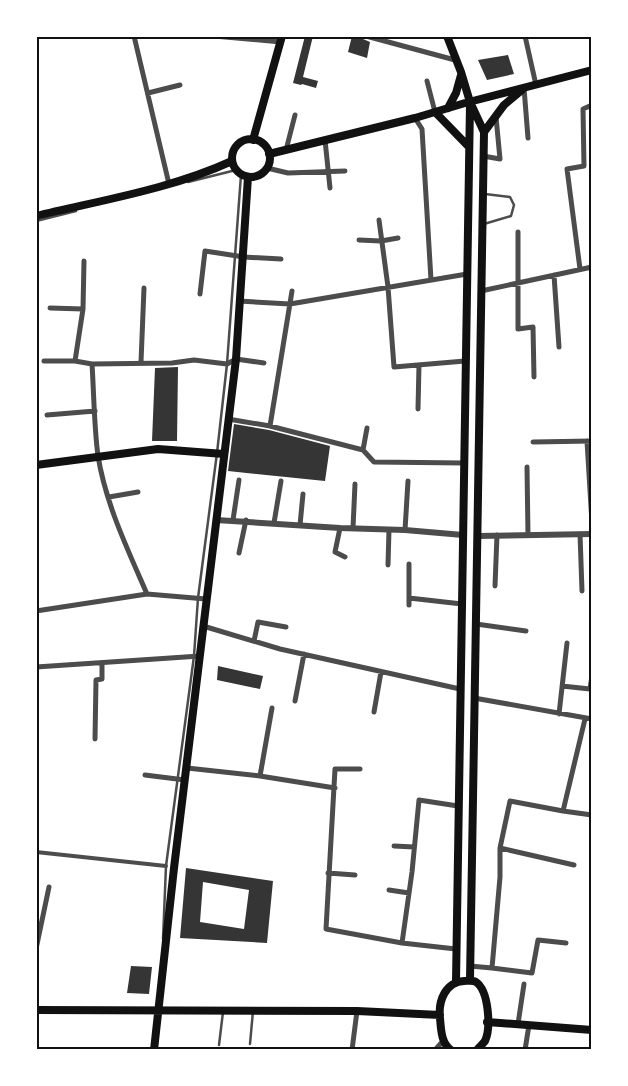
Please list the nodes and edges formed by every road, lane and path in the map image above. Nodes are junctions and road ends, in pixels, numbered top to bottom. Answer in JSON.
{"nodes":[{"id":1,"x":89,"y":36,"type":"edge"},
{"id":2,"x":132,"y":36,"type":"edge"},
{"id":3,"x":214,"y":36,"type":"edge"},
{"id":4,"x":366,"y":36,"type":"edge"},
{"id":5,"x":447,"y":36,"type":"edge"},
{"id":6,"x":524,"y":36,"type":"edge"},
{"id":7,"x":115,"y":37,"type":"edge"},
{"id":8,"x":282,"y":39,"type":"edge"},
{"id":9,"x":455,"y":60,"type":"junction"},
{"id":10,"x":592,"y":70,"type":"edge"},
{"id":11,"x":461,"y":72,"type":"junction"},
{"id":12,"x":427,"y":81,"type":"dead end"},
{"id":13,"x":180,"y":84,"type":"dead end"},
{"id":14,"x":536,"y":85,"type":"junction"},
{"id":15,"x":524,"y":88,"type":"junction"},
{"id":16,"x":148,"y":93,"type":"junction"},
{"id":17,"x":470,"y":102,"type":"junction"},
{"id":18,"x":592,"y":105,"type":"edge"},
{"id":19,"x":448,"y":108,"type":"junction"},
{"id":20,"x":435,"y":112,"type":"junction"},
{"id":21,"x":295,"y":115,"type":"dead end"},
{"id":22,"x":496,"y":116,"type":"junction"},
{"id":23,"x":415,"y":118,"type":"junction"},
{"id":24,"x":484,"y":132,"type":"junction"},
{"id":25,"x":528,"y":138,"type":"dead end"},
{"id":26,"x":253,"y":140,"type":"junction"},
{"id":27,"x":325,"y":140,"type":"junction"},
{"id":28,"x":469,"y":147,"type":"junction"},
{"id":29,"x":286,"y":150,"type":"junction"},
{"id":30,"x":269,"y":154,"type":"junction"},
{"id":31,"x":483,"y":156,"type":"junction"},
{"id":32,"x":232,"y":161,"type":"junction"},
{"id":33,"x":267,"y":168,"type":"junction"},
{"id":34,"x":345,"y":171,"type":"dead end"},
{"id":35,"x":330,"y":172,"type":"junction"},
{"id":36,"x":242,"y":174,"type":"junction"},
{"id":37,"x":169,"y":184,"type":"junction"},
{"id":38,"x":330,"y":188,"type":"dead end"},
{"id":39,"x":483,"y":194,"type":"junction"},
{"id":40,"x":36,"y":216,"type":"edge"},
{"id":41,"x":379,"y":220,"type":"dead end"},
{"id":42,"x":36,"y":221,"type":"edge"},
{"id":43,"x":482,"y":224,"type":"junction"},
{"id":44,"x":518,"y":232,"type":"dead end"},
{"id":45,"x":398,"y":238,"type":"dead end"},
{"id":46,"x":359,"y":240,"type":"dead end"},
{"id":47,"x":381,"y":241,"type":"junction"},
{"id":48,"x":240,"y":256,"type":"junction"},
{"id":49,"x":281,"y":258,"type":"dead end"},
{"id":50,"x":84,"y":261,"type":"dead end"},
{"id":51,"x":592,"y":267,"type":"edge"},
{"id":52,"x":580,"y":269,"type":"junction"},
{"id":53,"x":467,"y":274,"type":"junction"},
{"id":54,"x":554,"y":275,"type":"junction"},
{"id":55,"x":431,"y":280,"type":"junction"},
{"id":56,"x":518,"y":283,"type":"junction"},
{"id":57,"x":388,"y":287,"type":"junction"},
{"id":58,"x":144,"y":288,"type":"dead end"},
{"id":59,"x":292,"y":291,"type":"dead end"},
{"id":60,"x":481,"y":291,"type":"junction"},
{"id":61,"x":200,"y":294,"type":"dead end"},
{"id":62,"x":239,"y":301,"type":"junction"},
{"id":63,"x":290,"y":304,"type":"junction"},
{"id":64,"x":50,"y":308,"type":"dead end"},
{"id":65,"x":83,"y":309,"type":"junction"},
{"id":66,"x":559,"y":347,"type":"dead end"},
{"id":67,"x":236,"y":359,"type":"junction"},
{"id":68,"x":466,"y":360,"type":"junction"},
{"id":69,"x":44,"y":361,"type":"dead end"},
{"id":70,"x":75,"y":361,"type":"junction"},
{"id":71,"x":141,"y":362,"type":"junction"},
{"id":72,"x":264,"y":363,"type":"dead end"},
{"id":73,"x":92,"y":364,"type":"junction"},
{"id":74,"x":227,"y":364,"type":"junction"},
{"id":75,"x":419,"y":365,"type":"junction"},
{"id":76,"x":534,"y":377,"type":"dead end"},
{"id":77,"x":418,"y":409,"type":"dead end"},
{"id":78,"x":95,"y":411,"type":"junction"},
{"id":79,"x":47,"y":415,"type":"dead end"},
{"id":80,"x":228,"y":419,"type":"junction"},
{"id":81,"x":270,"y":426,"type":"junction"},
{"id":82,"x":367,"y":428,"type":"dead end"},
{"id":83,"x":464,"y":429,"type":"junction"},
{"id":84,"x":479,"y":429,"type":"junction"},
{"id":85,"x":590,"y":441,"type":"edge"},
{"id":86,"x":534,"y":442,"type":"dead end"},
{"id":87,"x":363,"y":450,"type":"junction"},
{"id":88,"x":221,"y":453,"type":"junction"},
{"id":89,"x":98,"y":457,"type":"junction"},
{"id":90,"x":464,"y":463,"type":"junction"},
{"id":91,"x":36,"y":466,"type":"edge"},
{"id":92,"x":527,"y":467,"type":"dead end"},
{"id":93,"x":239,"y":480,"type":"dead end"},
{"id":94,"x":281,"y":481,"type":"dead end"},
{"id":95,"x":408,"y":481,"type":"dead end"},
{"id":96,"x":36,"y":482,"type":"edge"},
{"id":97,"x":355,"y":484,"type":"dead end"},
{"id":98,"x":138,"y":492,"type":"dead end"},
{"id":99,"x":303,"y":494,"type":"dead end"},
{"id":100,"x":109,"y":497,"type":"junction"},
{"id":101,"x":216,"y":520,"type":"junction"},
{"id":102,"x":233,"y":520,"type":"junction"},
{"id":103,"x":246,"y":520,"type":"junction"},
{"id":104,"x":592,"y":523,"type":"edge"},
{"id":105,"x":274,"y":524,"type":"junction"},
{"id":106,"x":300,"y":525,"type":"junction"},
{"id":107,"x":340,"y":528,"type":"junction"},
{"id":108,"x":353,"y":528,"type":"junction"},
{"id":109,"x":389,"y":530,"type":"junction"},
{"id":110,"x":405,"y":530,"type":"junction"},
{"id":111,"x":580,"y":534,"type":"junction"},
{"id":112,"x":592,"y":534,"type":"edge"},
{"id":113,"x":463,"y":535,"type":"junction"},
{"id":114,"x":497,"y":535,"type":"junction"},
{"id":115,"x":528,"y":535,"type":"junction"},
{"id":116,"x":477,"y":536,"type":"junction"},
{"id":117,"x":239,"y":553,"type":"dead end"},
{"id":118,"x":345,"y":557,"type":"dead end"},
{"id":119,"x":409,"y":564,"type":"dead end"},
{"id":120,"x":388,"y":566,"type":"dead end"},
{"id":121,"x":495,"y":586,"type":"dead end"},
{"id":122,"x":582,"y":591,"type":"dead end"},
{"id":123,"x":147,"y":594,"type":"junction"},
{"id":124,"x":202,"y":598,"type":"junction"},
{"id":125,"x":409,"y":598,"type":"junction"},
{"id":126,"x":462,"y":604,"type":"junction"},
{"id":127,"x":409,"y":605,"type":"dead end"},
{"id":128,"x":36,"y":611,"type":"edge"},
{"id":129,"x":476,"y":624,"type":"junction"},
{"id":130,"x":204,"y":626,"type":"junction"},
{"id":131,"x":286,"y":627,"type":"dead end"},
{"id":132,"x":526,"y":631,"type":"dead end"},
{"id":133,"x":476,"y":634,"type":"junction"},
{"id":134,"x":461,"y":635,"type":"junction"},
{"id":135,"x":254,"y":641,"type":"junction"},
{"id":136,"x":568,"y":643,"type":"dead end"},
{"id":137,"x":304,"y":654,"type":"junction"},
{"id":138,"x":197,"y":656,"type":"junction"},
{"id":139,"x":102,"y":662,"type":"junction"},
{"id":140,"x":36,"y":667,"type":"edge"},
{"id":141,"x":381,"y":672,"type":"junction"},
{"id":142,"x":592,"y":676,"type":"edge"},
{"id":143,"x":562,"y":686,"type":"junction"},
{"id":144,"x":460,"y":690,"type":"junction"},
{"id":145,"x":474,"y":698,"type":"junction"},
{"id":146,"x":295,"y":701,"type":"dead end"},
{"id":147,"x":272,"y":708,"type":"dead end"},
{"id":148,"x":374,"y":712,"type":"dead end"},
{"id":149,"x":558,"y":714,"type":"junction"},
{"id":150,"x":585,"y":719,"type":"junction"},
{"id":151,"x":592,"y":720,"type":"edge"},
{"id":152,"x":95,"y":739,"type":"dead end"},
{"id":153,"x":187,"y":768,"type":"junction"},
{"id":154,"x":360,"y":769,"type":"dead end"},
{"id":155,"x":145,"y":775,"type":"dead end"},
{"id":156,"x":260,"y":776,"type":"junction"},
{"id":157,"x":181,"y":779,"type":"junction"},
{"id":158,"x":335,"y":788,"type":"junction"},
{"id":159,"x":458,"y":806,"type":"junction"},
{"id":160,"x":564,"y":811,"type":"junction"},
{"id":161,"x":592,"y":815,"type":"edge"},
{"id":162,"x":394,"y":846,"type":"dead end"},
{"id":163,"x":414,"y":847,"type":"junction"},
{"id":164,"x":500,"y":848,"type":"junction"},
{"id":165,"x":36,"y":852,"type":"edge"},
{"id":166,"x":574,"y":865,"type":"dead end"},
{"id":167,"x":166,"y":866,"type":"junction"},
{"id":168,"x":328,"y":873,"type":"junction"},
{"id":169,"x":355,"y":875,"type":"dead end"},
{"id":170,"x":49,"y":887,"type":"dead end"},
{"id":171,"x":389,"y":890,"type":"dead end"},
{"id":172,"x":409,"y":893,"type":"junction"},
{"id":173,"x":402,"y":943,"type":"junction"},
{"id":174,"x":566,"y":943,"type":"dead end"},
{"id":175,"x":36,"y":949,"type":"edge"},
{"id":176,"x":456,"y":949,"type":"junction"},
{"id":177,"x":470,"y":966,"type":"junction"},
{"id":178,"x":492,"y":968,"type":"junction"},
{"id":179,"x":470,"y":980,"type":"junction"},
{"id":180,"x":456,"y":982,"type":"junction"},
{"id":181,"x":524,"y":984,"type":"dead end"},
{"id":182,"x":160,"y":998,"type":"junction"},
{"id":183,"x":36,"y":1010,"type":"edge"},
{"id":184,"x":159,"y":1010,"type":"junction"},
{"id":185,"x":223,"y":1010,"type":"junction"},
{"id":186,"x":254,"y":1011,"type":"junction"},
{"id":187,"x":357,"y":1011,"type":"junction"},
{"id":188,"x":440,"y":1015,"type":"junction"},
{"id":189,"x":487,"y":1022,"type":"junction"},
{"id":190,"x":518,"y":1024,"type":"junction"},
{"id":191,"x":529,"y":1025,"type":"junction"},
{"id":192,"x":592,"y":1030,"type":"edge"},
{"id":193,"x":443,"y":1041,"type":"junction"},
{"id":194,"x":250,"y":1044,"type":"dead end"},
{"id":195,"x":219,"y":1045,"type":"dead end"},
{"id":196,"x":154,"y":1050,"type":"edge"},
{"id":197,"x":352,"y":1050,"type":"edge"},
{"id":198,"x":435,"y":1050,"type":"edge"},
{"id":199,"x":451,"y":1050,"type":"edge"},
{"id":200,"x":477,"y":1050,"type":"edge"},
{"id":201,"x":525,"y":1050,"type":"edge"}],
"edges":[{"from":1,"to":7,"type":"street"},
{"from":2,"to":7,"type":"street"},
{"from":2,"to":16,"type":"street"},
{"from":3,"to":8,"type":"street"},
{"from":4,"to":9,"type":"street"},
{"from":5,"to":9,"type":"main road"},
{"from":6,"to":14,"type":"street"},
{"from":8,"to":26,"type":"main road"},
{"from":9,"to":11,"type":"main road"},
{"from":10,"to":14,"type":"main road"},
{"from":11,"to":17,"type":"main road"},
{"from":11,"to":19,"type":"main road"},
{"from":12,"to":20,"type":"street"},
{"from":13,"to":16,"type":"street"},
{"from":14,"to":15,"type":"main road"},
{"from":15,"to":17,"type":"main road"},
{"from":15,"to":22,"type":"main road"},
{"from":15,"to":25,"type":"street"},
{"from":16,"to":37,"type":"street"},
{"from":17,"to":19,"type":"main road"},
{"from":17,"to":24,"type":"main road"},
{"from":17,"to":28,"type":"main road"},
{"from":18,"to":52,"type":"street"},
{"from":19,"to":20,"type":"main road"},
{"from":20,"to":23,"type":"main road"},
{"from":20,"to":28,"type":"main road"},
{"from":21,"to":29,"type":"street"},
{"from":22,"to":24,"type":"main road"},
{"from":22,"to":31,"type":"street"},
{"from":23,"to":27,"type":"main road"},
{"from":23,"to":55,"type":"street"},
{"from":24,"to":31,"type":"main road"},
{"from":26,"to":30,"type":"main road"},
{"from":26,"to":32,"type":"main road"},
{"from":27,"to":29,"type":"main road"},
{"from":27,"to":35,"type":"street"},
{"from":28,"to":53,"type":"main road"},
{"from":29,"to":30,"type":"main road"},
{"from":30,"to":33,"type":"main road"},
{"from":31,"to":39,"type":"main road"},
{"from":32,"to":36,"type":"main road"},
{"from":32,"to":37,"type":"main road"},
{"from":33,"to":35,"type":"street"},
{"from":33,"to":36,"type":"main road"},
{"from":34,"to":35,"type":"street"},
{"from":35,"to":38,"type":"street"},
{"from":36,"to":42,"type":"lane"},
{"from":36,"to":48,"type":"main road"},
{"from":37,"to":40,"type":"main road"},
{"from":39,"to":43,"type":"main road"},
{"from":39,"to":43,"type":"lane"},
{"from":41,"to":47,"type":"street"},
{"from":43,"to":60,"type":"main road"},
{"from":44,"to":56,"type":"street"},
{"from":45,"to":47,"type":"street"},
{"from":46,"to":47,"type":"street"},
{"from":47,"to":57,"type":"street"},
{"from":48,"to":49,"type":"street"},
{"from":48,"to":61,"type":"street"},
{"from":48,"to":62,"type":"main road"},
{"from":48,"to":74,"type":"lane"},
{"from":50,"to":65,"type":"street"},
{"from":51,"to":52,"type":"street"},
{"from":52,"to":54,"type":"street"},
{"from":53,"to":55,"type":"street"},
{"from":53,"to":68,"type":"main road"},
{"from":54,"to":56,"type":"street"},
{"from":54,"to":66,"type":"street"},
{"from":55,"to":57,"type":"street"},
{"from":56,"to":60,"type":"street"},
{"from":56,"to":76,"type":"street"},
{"from":57,"to":63,"type":"street"},
{"from":57,"to":75,"type":"street"},
{"from":58,"to":71,"type":"street"},
{"from":59,"to":63,"type":"street"},
{"from":60,"to":84,"type":"main road"},
{"from":62,"to":63,"type":"street"},
{"from":62,"to":67,"type":"main road"},
{"from":63,"to":81,"type":"street"},
{"from":64,"to":65,"type":"street"},
{"from":65,"to":70,"type":"street"},
{"from":67,"to":72,"type":"street"},
{"from":67,"to":74,"type":"street"},
{"from":67,"to":80,"type":"main road"},
{"from":68,"to":75,"type":"street"},
{"from":68,"to":83,"type":"main road"},
{"from":69,"to":70,"type":"street"},
{"from":70,"to":73,"type":"street"},
{"from":71,"to":73,"type":"street"},
{"from":71,"to":74,"type":"street"},
{"from":73,"to":78,"type":"street"},
{"from":74,"to":88,"type":"lane"},
{"from":75,"to":77,"type":"street"},
{"from":78,"to":79,"type":"street"},
{"from":78,"to":89,"type":"street"},
{"from":80,"to":81,"type":"street"},
{"from":80,"to":88,"type":"main road"},
{"from":81,"to":87,"type":"street"},
{"from":82,"to":87,"type":"street"},
{"from":83,"to":84,"type":"main road"},
{"from":83,"to":90,"type":"main road"},
{"from":84,"to":116,"type":"main road"},
{"from":85,"to":86,"type":"street"},
{"from":85,"to":104,"type":"street"},
{"from":87,"to":90,"type":"street"},
{"from":88,"to":89,"type":"main road"},
{"from":88,"to":101,"type":"main road"},
{"from":88,"to":124,"type":"lane"},
{"from":89,"to":91,"type":"main road"},
{"from":89,"to":100,"type":"street"},
{"from":90,"to":113,"type":"main road"},
{"from":91,"to":96,"type":"street"},
{"from":92,"to":115,"type":"street"},
{"from":93,"to":102,"type":"street"},
{"from":94,"to":105,"type":"street"},
{"from":95,"to":110,"type":"street"},
{"from":97,"to":108,"type":"street"},
{"from":98,"to":100,"type":"street"},
{"from":99,"to":106,"type":"street"},
{"from":100,"to":123,"type":"street"},
{"from":101,"to":102,"type":"street"},
{"from":101,"to":124,"type":"main road"},
{"from":102,"to":103,"type":"street"},
{"from":103,"to":105,"type":"street"},
{"from":103,"to":117,"type":"street"},
{"from":105,"to":106,"type":"street"},
{"from":106,"to":107,"type":"street"},
{"from":107,"to":108,"type":"street"},
{"from":107,"to":118,"type":"street"},
{"from":108,"to":109,"type":"street"},
{"from":109,"to":110,"type":"street"},
{"from":109,"to":120,"type":"street"},
{"from":110,"to":113,"type":"street"},
{"from":111,"to":112,"type":"street"},
{"from":111,"to":115,"type":"street"},
{"from":111,"to":122,"type":"street"},
{"from":113,"to":126,"type":"main road"},
{"from":114,"to":115,"type":"street"},
{"from":114,"to":116,"type":"street"},
{"from":114,"to":121,"type":"street"},
{"from":116,"to":129,"type":"main road"},
{"from":119,"to":125,"type":"street"},
{"from":123,"to":124,"type":"street"},
{"from":123,"to":128,"type":"street"},
{"from":124,"to":130,"type":"main road"},
{"from":124,"to":138,"type":"lane"},
{"from":125,"to":126,"type":"street"},
{"from":125,"to":127,"type":"street"},
{"from":126,"to":134,"type":"main road"},
{"from":129,"to":132,"type":"street"},
{"from":129,"to":133,"type":"main road"},
{"from":130,"to":135,"type":"street"},
{"from":130,"to":138,"type":"main road"},
{"from":131,"to":135,"type":"street"},
{"from":133,"to":134,"type":"main road"},
{"from":133,"to":145,"type":"main road"},
{"from":134,"to":144,"type":"main road"},
{"from":135,"to":137,"type":"street"},
{"from":136,"to":143,"type":"street"},
{"from":137,"to":141,"type":"street"},
{"from":137,"to":146,"type":"street"},
{"from":138,"to":139,"type":"street"},
{"from":138,"to":153,"type":"main road"},
{"from":138,"to":157,"type":"lane"},
{"from":139,"to":140,"type":"street"},
{"from":139,"to":152,"type":"street"},
{"from":141,"to":144,"type":"street"},
{"from":141,"to":148,"type":"street"},
{"from":142,"to":143,"type":"street"},
{"from":143,"to":149,"type":"street"},
{"from":144,"to":159,"type":"main road"},
{"from":145,"to":149,"type":"street"},
{"from":145,"to":177,"type":"main road"},
{"from":147,"to":156,"type":"street"},
{"from":149,"to":150,"type":"street"},
{"from":150,"to":151,"type":"street"},
{"from":150,"to":160,"type":"street"},
{"from":153,"to":156,"type":"street"},
{"from":153,"to":157,"type":"main road"},
{"from":154,"to":158,"type":"street"},
{"from":155,"to":157,"type":"street"},
{"from":156,"to":158,"type":"street"},
{"from":157,"to":167,"type":"lane"},
{"from":157,"to":182,"type":"main road"},
{"from":158,"to":168,"type":"street"},
{"from":159,"to":163,"type":"street"},
{"from":159,"to":176,"type":"main road"},
{"from":160,"to":161,"type":"street"},
{"from":160,"to":164,"type":"street"},
{"from":162,"to":163,"type":"street"},
{"from":163,"to":172,"type":"street"},
{"from":164,"to":166,"type":"street"},
{"from":164,"to":178,"type":"street"},
{"from":165,"to":167,"type":"street"},
{"from":167,"to":182,"type":"lane"},
{"from":168,"to":169,"type":"street"},
{"from":168,"to":173,"type":"street"},
{"from":170,"to":175,"type":"street"},
{"from":171,"to":172,"type":"street"},
{"from":172,"to":173,"type":"street"},
{"from":173,"to":176,"type":"street"},
{"from":174,"to":178,"type":"street"},
{"from":176,"to":180,"type":"main road"},
{"from":177,"to":178,"type":"street"},
{"from":177,"to":179,"type":"main road"},
{"from":179,"to":180,"type":"main road"},
{"from":179,"to":189,"type":"main road"},
{"from":180,"to":188,"type":"main road"},
{"from":181,"to":190,"type":"street"},
{"from":182,"to":184,"type":"main road"},
{"from":183,"to":184,"type":"main road"},
{"from":184,"to":185,"type":"main road"},
{"from":184,"to":196,"type":"main road"},
{"from":185,"to":186,"type":"main road"},
{"from":185,"to":195,"type":"lane"},
{"from":186,"to":187,"type":"main road"},
{"from":186,"to":194,"type":"lane"},
{"from":187,"to":188,"type":"main road"},
{"from":187,"to":197,"type":"street"},
{"from":188,"to":193,"type":"main road"},
{"from":189,"to":190,"type":"main road"},
{"from":189,"to":200,"type":"main road"},
{"from":190,"to":191,"type":"main road"},
{"from":191,"to":192,"type":"main road"},
{"from":191,"to":201,"type":"street"},
{"from":193,"to":198,"type":"street"},
{"from":193,"to":199,"type":"main road"}]}
